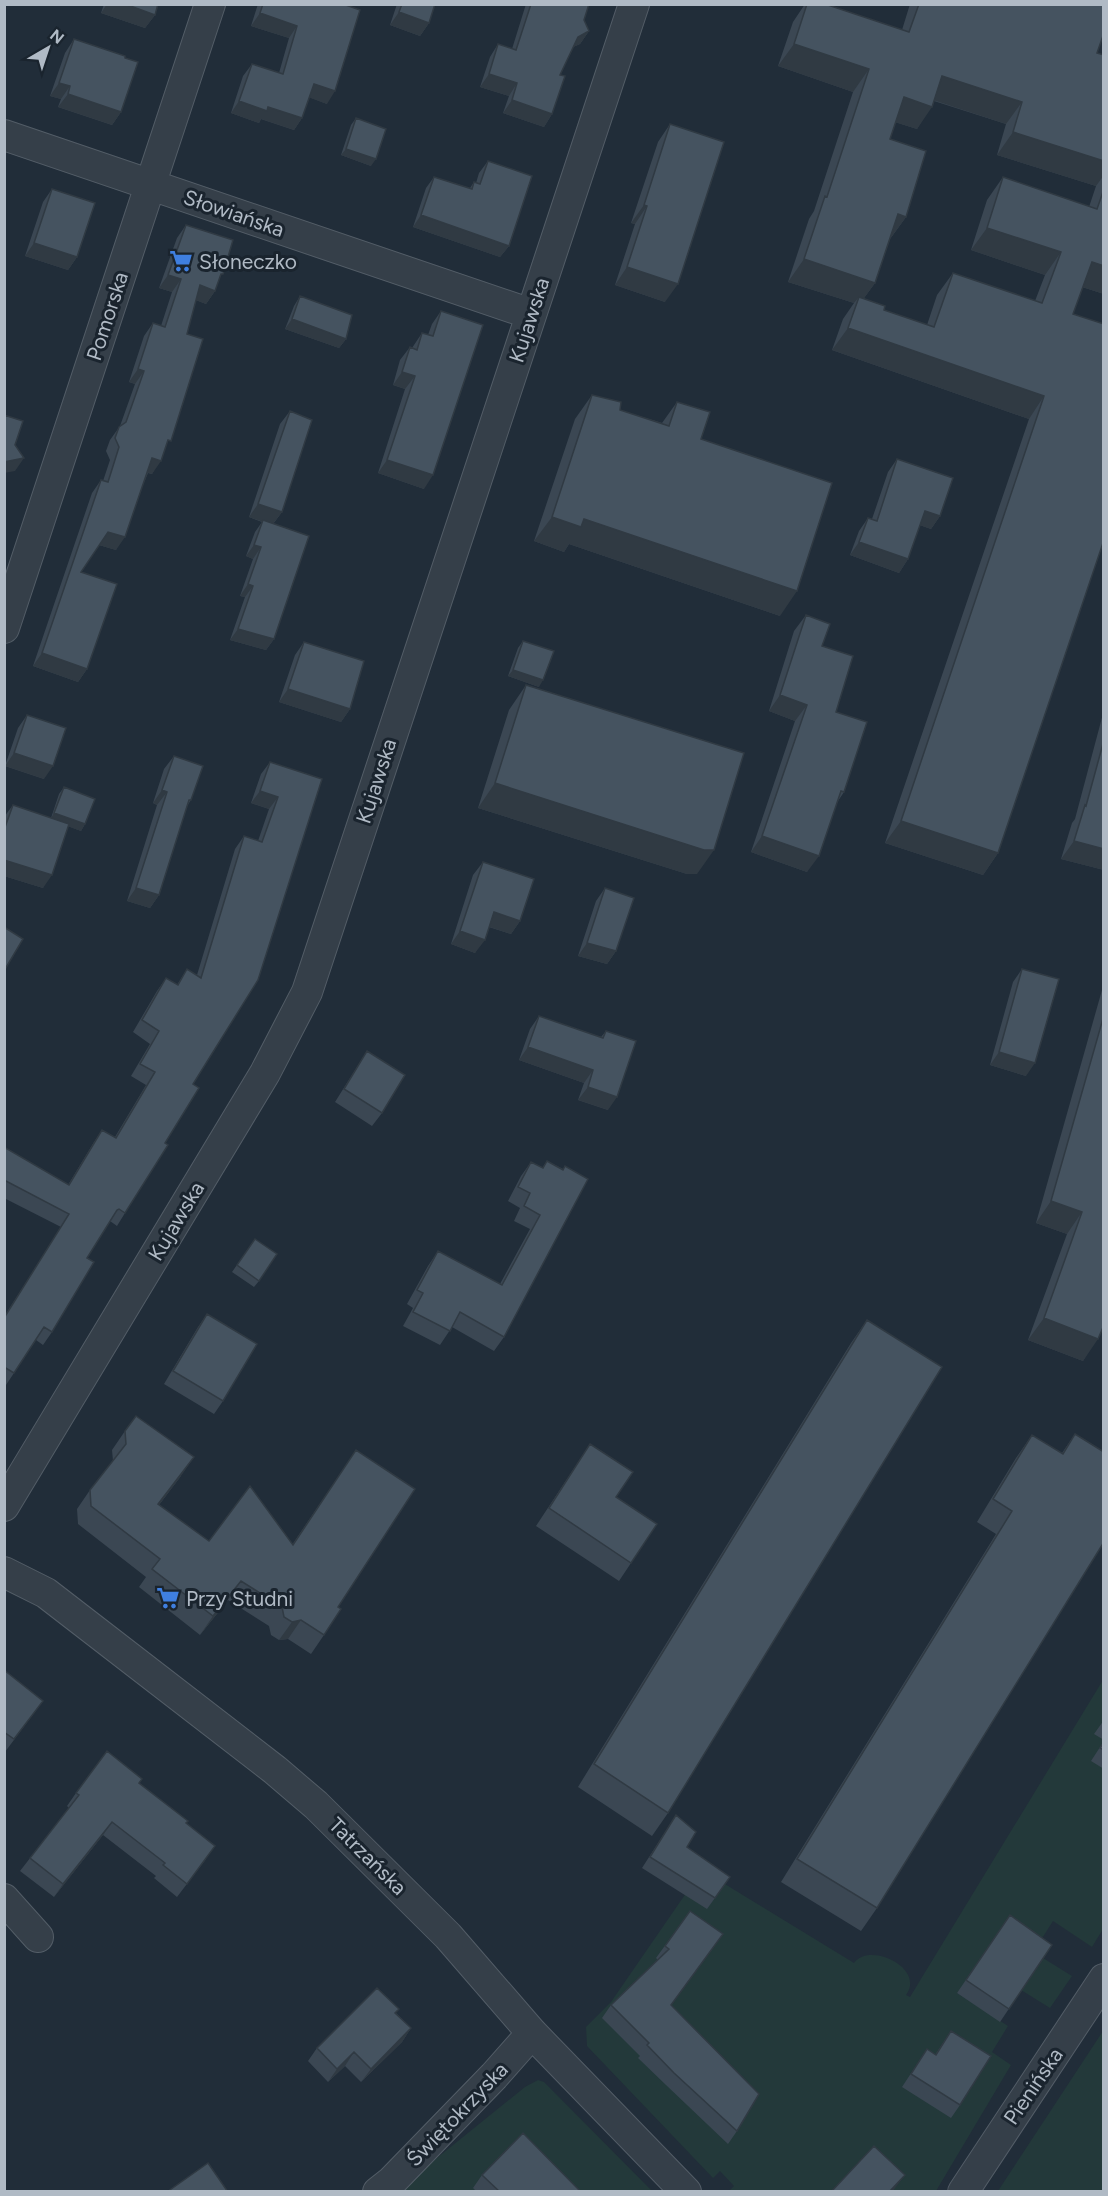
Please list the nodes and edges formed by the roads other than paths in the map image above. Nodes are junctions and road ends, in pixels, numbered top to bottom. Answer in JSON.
{"nodes":[{"id":1,"x":210,"y":4,"type":"edge"},
{"id":2,"x":634,"y":4,"type":"edge"},
{"id":3,"x":4,"y":135,"type":"edge"},
{"id":4,"x":150,"y":184,"type":"junction"},
{"id":5,"x":531,"y":314,"type":"junction"},
{"id":6,"x":4,"y":627,"type":"edge"},
{"id":7,"x":4,"y":1506,"type":"edge"},
{"id":8,"x":4,"y":1572,"type":"edge"},
{"id":9,"x":4,"y":1899,"type":"edge"},
{"id":10,"x":38,"y":1937,"type":"dead end"},
{"id":11,"x":1104,"y":1979,"type":"edge"},
{"id":12,"x":532,"y":2033,"type":"junction"},
{"id":13,"x":378,"y":2192,"type":"edge"},
{"id":14,"x":686,"y":2192,"type":"edge"},
{"id":15,"x":963,"y":2192,"type":"edge"}],
"edges":[{"from":1,"to":4,"type":"street","name":"Pomorska"},
{"from":2,"to":5,"type":"street","name":"Kujawska"},
{"from":3,"to":4,"type":"street","name":"Słowiańska"},
{"from":4,"to":5,"type":"street","name":"Słowiańska"},
{"from":4,"to":6,"type":"street","name":"Pomorska"},
{"from":5,"to":7,"type":"street","name":"Kujawska"},
{"from":8,"to":12,"type":"street","name":"Tatrzańska"},
{"from":9,"to":10,"type":"street"},
{"from":11,"to":15,"type":"street","name":"Pienińska"},
{"from":12,"to":13,"type":"street","name":"Świętokrzyska"},
{"from":12,"to":14,"type":"street","name":"Tatrzańska"}]}
